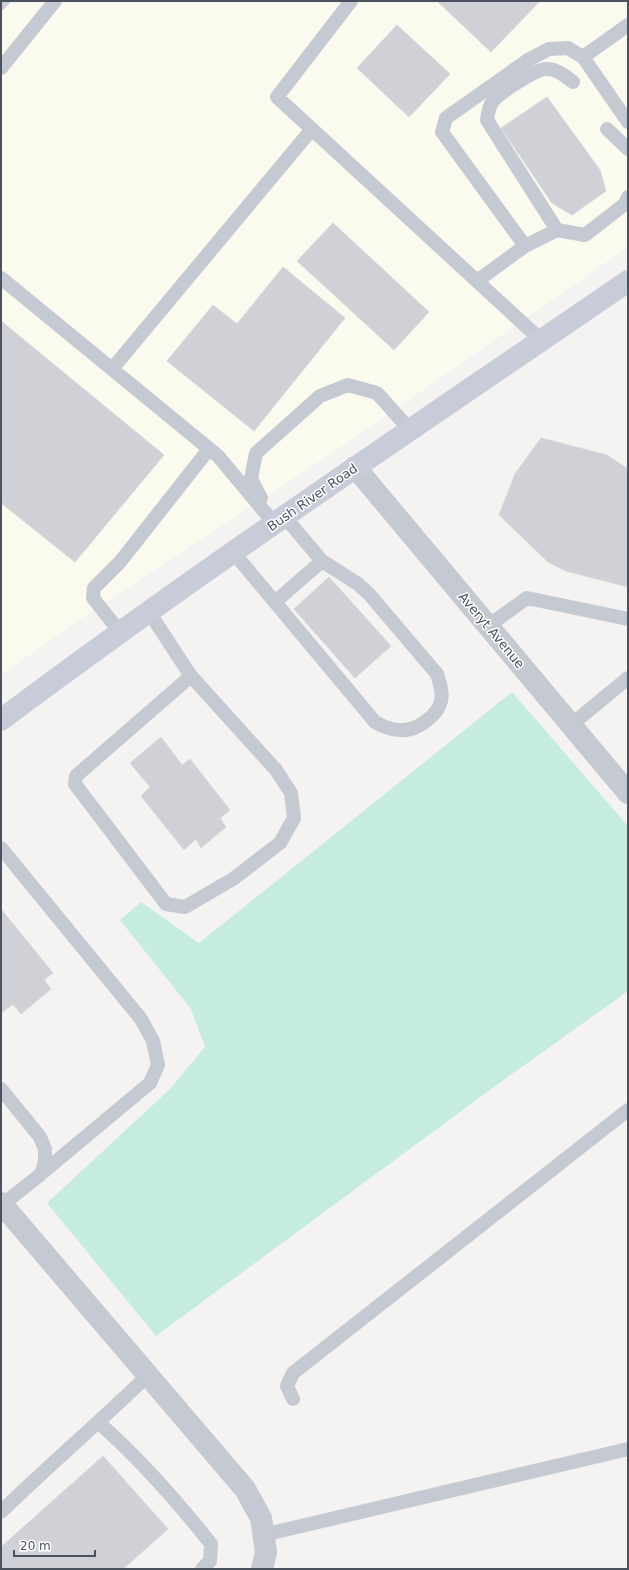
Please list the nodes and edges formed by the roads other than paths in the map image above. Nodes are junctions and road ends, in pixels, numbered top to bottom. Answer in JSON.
{"nodes":[{"id":1,"x":55,"y":1,"type":"edge"},
{"id":2,"x":351,"y":1,"type":"edge"},
{"id":3,"x":628,"y":25,"type":"edge"},
{"id":4,"x":583,"y":57,"type":"junction"},
{"id":5,"x":1,"y":68,"type":"edge"},
{"id":6,"x":573,"y":82,"type":"dead end"},
{"id":7,"x":628,"y":122,"type":"edge"},
{"id":8,"x":312,"y":129,"type":"junction"},
{"id":9,"x":608,"y":129,"type":"dead end"},
{"id":10,"x":628,"y":149,"type":"edge"},
{"id":11,"x":628,"y":197,"type":"edge"},
{"id":12,"x":557,"y":230,"type":"junction"},
{"id":13,"x":525,"y":246,"type":"junction"},
{"id":14,"x":1,"y":278,"type":"edge"},
{"id":15,"x":476,"y":281,"type":"junction"},
{"id":16,"x":628,"y":281,"type":"edge"},
{"id":17,"x":541,"y":340,"type":"junction"},
{"id":18,"x":112,"y":369,"type":"junction"},
{"id":19,"x":410,"y":430,"type":"junction"},
{"id":20,"x":209,"y":449,"type":"junction"},
{"id":21,"x":355,"y":467,"type":"junction"},
{"id":22,"x":279,"y":520,"type":"junction"},
{"id":23,"x":233,"y":552,"type":"junction"},
{"id":24,"x":322,"y":562,"type":"junction"},
{"id":25,"x":275,"y":602,"type":"junction"},
{"id":26,"x":149,"y":612,"type":"junction"},
{"id":27,"x":628,"y":619,"type":"edge"},
{"id":28,"x":488,"y":626,"type":"junction"},
{"id":29,"x":120,"y":632,"type":"junction"},
{"id":30,"x":190,"y":676,"type":"junction"},
{"id":31,"x":628,"y":678,"type":"edge"},
{"id":32,"x":1,"y":720,"type":"edge"},
{"id":33,"x":571,"y":725,"type":"junction"},
{"id":34,"x":628,"y":793,"type":"edge"},
{"id":35,"x":1,"y":848,"type":"edge"},
{"id":36,"x":1,"y":1089,"type":"edge"},
{"id":37,"x":628,"y":1110,"type":"edge"},
{"id":38,"x":41,"y":1174,"type":"junction"},
{"id":39,"x":2,"y":1204,"type":"edge"},
{"id":40,"x":148,"y":1375,"type":"junction"},
{"id":41,"x":293,"y":1399,"type":"dead end"},
{"id":42,"x":98,"y":1422,"type":"junction"},
{"id":43,"x":628,"y":1450,"type":"edge"},
{"id":44,"x":1,"y":1512,"type":"edge"},
{"id":45,"x":263,"y":1535,"type":"junction"},
{"id":46,"x":202,"y":1569,"type":"edge"},
{"id":47,"x":262,"y":1569,"type":"edge"}],
"edges":[{"from":1,"to":5,"type":"lane"},
{"from":2,"to":8,"type":"lane"},
{"from":3,"to":4,"type":"lane"},
{"from":4,"to":7,"type":"lane"},
{"from":4,"to":13,"type":"lane"},
{"from":6,"to":12,"type":"lane"},
{"from":8,"to":15,"type":"lane"},
{"from":8,"to":18,"type":"lane"},
{"from":9,"to":10,"type":"lane"},
{"from":11,"to":12,"type":"lane"},
{"from":12,"to":13,"type":"lane"},
{"from":13,"to":15,"type":"lane"},
{"from":14,"to":18,"type":"lane"},
{"from":15,"to":17,"type":"lane"},
{"from":16,"to":17,"type":"main road","name":"Bush River Road"},
{"from":17,"to":19,"type":"main road","name":"Bush River Road"},
{"from":18,"to":20,"type":"lane"},
{"from":19,"to":21,"type":"main road","name":"Bush River Road"},
{"from":19,"to":22,"type":"lane"},
{"from":20,"to":22,"type":"lane"},
{"from":20,"to":29,"type":"lane"},
{"from":21,"to":22,"type":"main road","name":"Bush River Road"},
{"from":21,"to":28,"type":"street","name":"Averyt Avenue"},
{"from":22,"to":23,"type":"main road","name":"Bush River Road"},
{"from":22,"to":24,"type":"lane"},
{"from":23,"to":25,"type":"lane"},
{"from":23,"to":26,"type":"main road","name":"Bush River Road"},
{"from":24,"to":25,"type":"lane"},
{"from":24,"to":25,"type":"lane"},
{"from":26,"to":29,"type":"main road","name":"Bush River Road"},
{"from":26,"to":30,"type":"lane"},
{"from":27,"to":28,"type":"lane"},
{"from":28,"to":33,"type":"street","name":"Averyt Avenue"},
{"from":29,"to":32,"type":"main road","name":"Bush River Road"},
{"from":30,"to":30,"type":"lane"},
{"from":31,"to":33,"type":"lane"},
{"from":33,"to":34,"type":"street","name":"Averyt Avenue"},
{"from":35,"to":38,"type":"lane"},
{"from":36,"to":38,"type":"lane"},
{"from":37,"to":41,"type":"lane"},
{"from":38,"to":39,"type":"lane"},
{"from":39,"to":40,"type":"street"},
{"from":40,"to":42,"type":"lane"},
{"from":40,"to":45,"type":"street"},
{"from":42,"to":44,"type":"lane"},
{"from":42,"to":46,"type":"lane"},
{"from":43,"to":45,"type":"lane"},
{"from":45,"to":47,"type":"street"}]}
